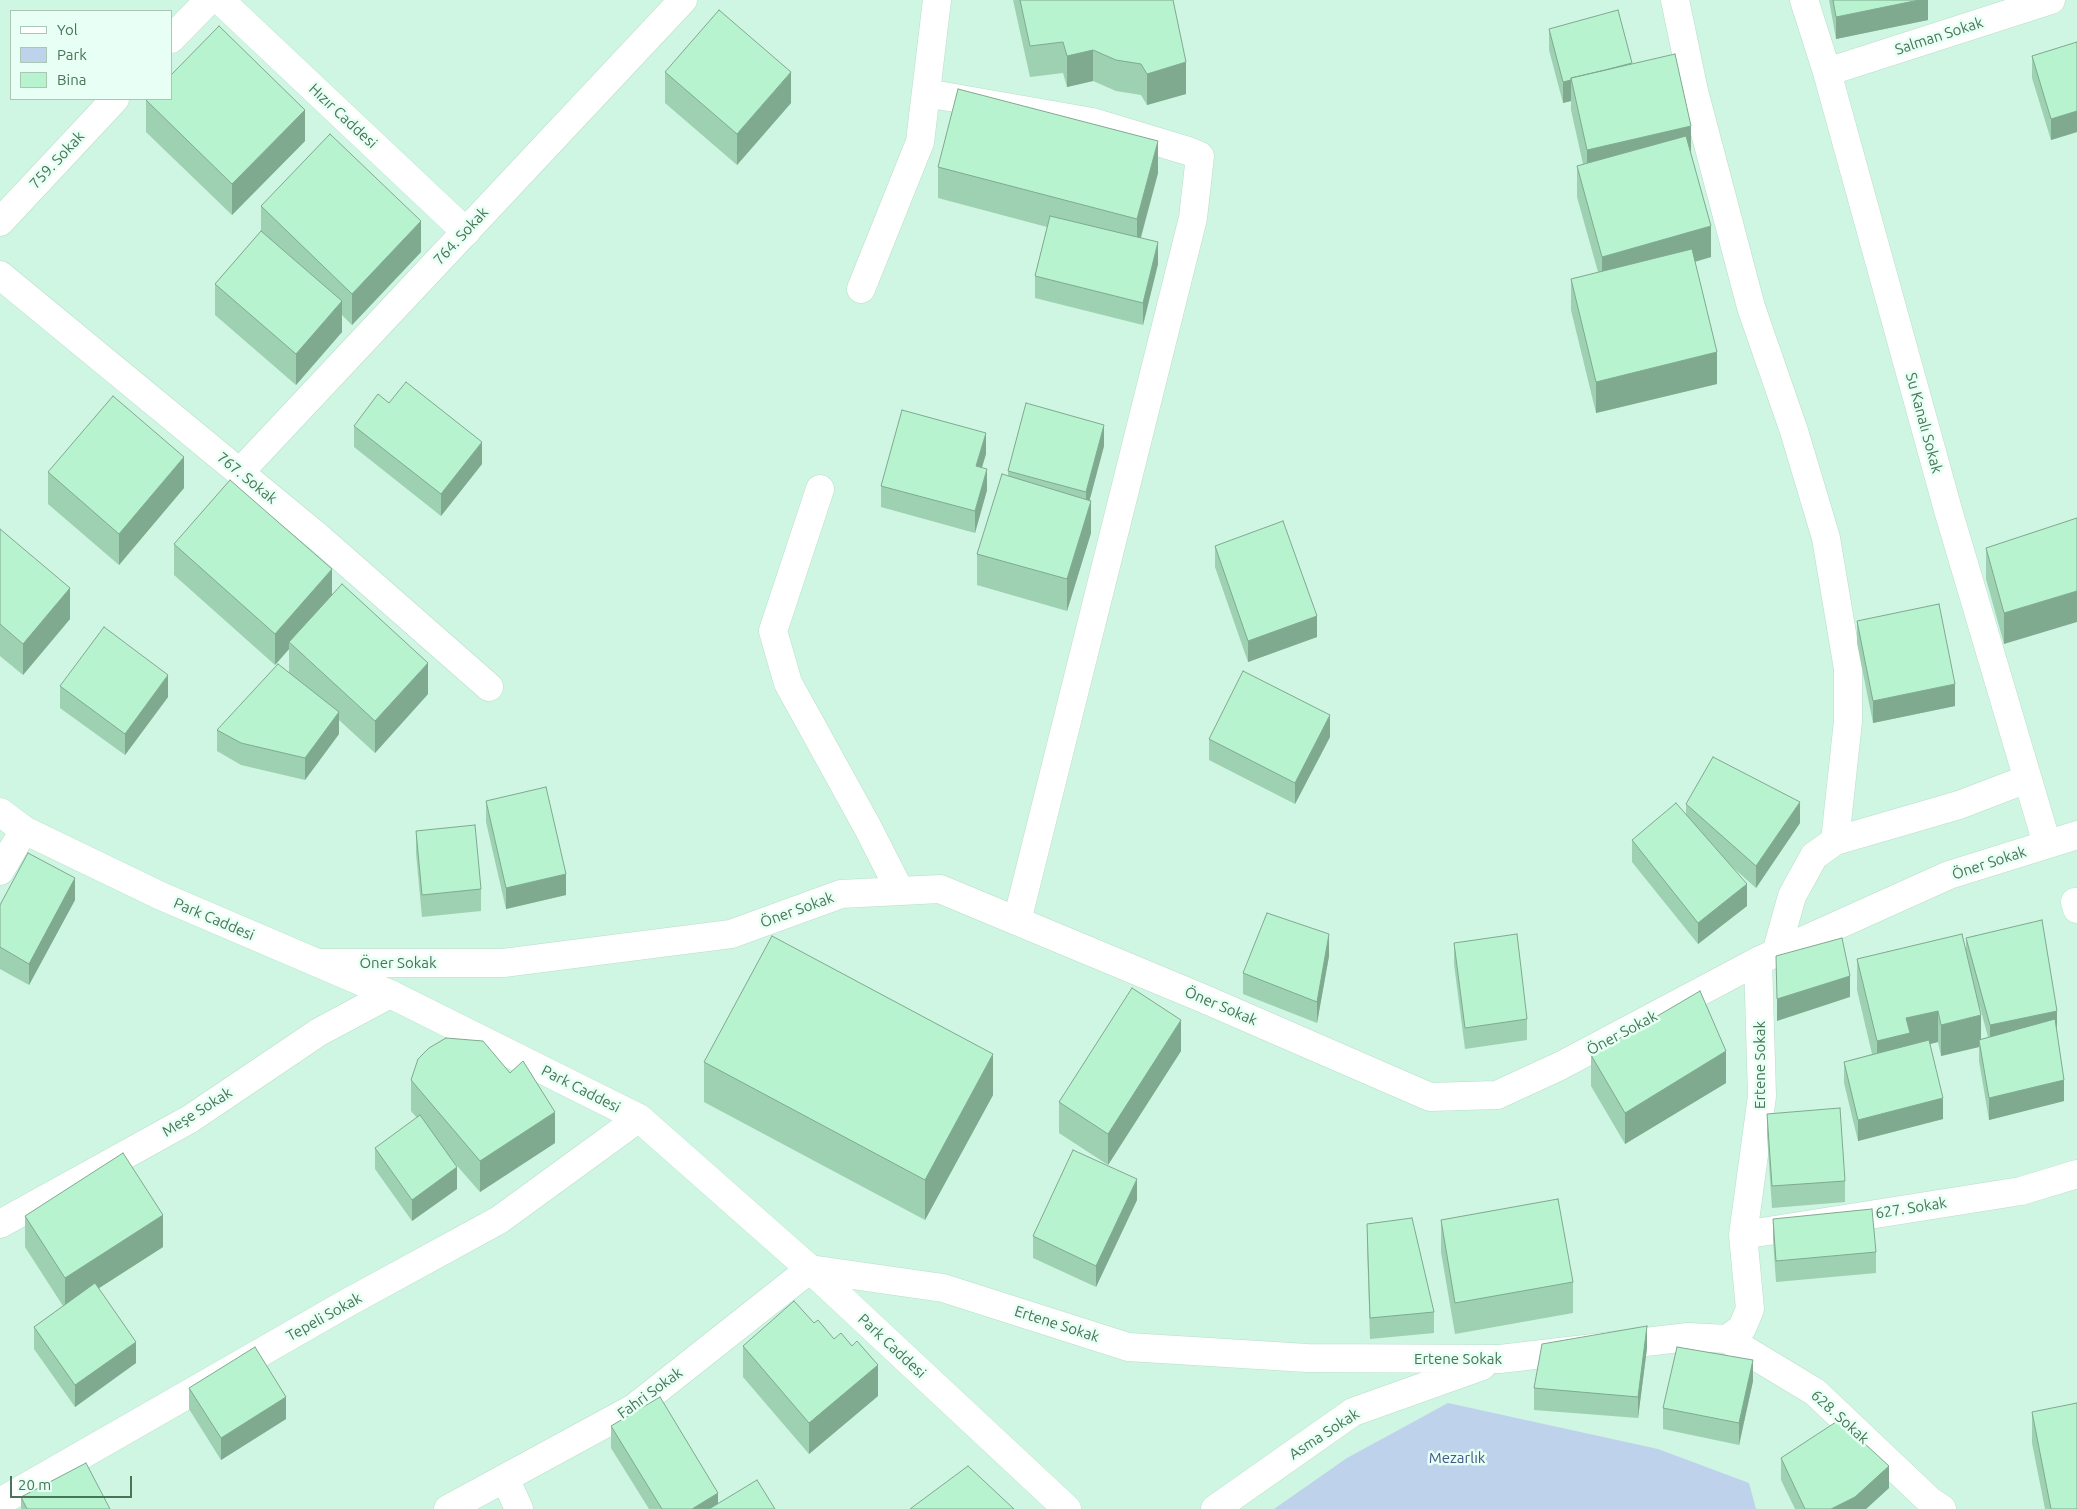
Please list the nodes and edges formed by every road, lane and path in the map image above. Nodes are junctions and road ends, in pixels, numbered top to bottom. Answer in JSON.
{"nodes":[{"id":1,"x":209,"y":0,"type":"edge"},
{"id":2,"x":220,"y":0,"type":"edge"},
{"id":3,"x":683,"y":0,"type":"edge"},
{"id":4,"x":937,"y":0,"type":"edge"},
{"id":5,"x":1675,"y":0,"type":"edge"},
{"id":6,"x":1804,"y":0,"type":"edge"},
{"id":7,"x":2051,"y":0,"type":"edge"},
{"id":8,"x":172,"y":38,"type":"edge"},
{"id":9,"x":1827,"y":72,"type":"junction"},
{"id":10,"x":926,"y":93,"type":"junction"},
{"id":11,"x":114,"y":100,"type":"edge"},
{"id":12,"x":0,"y":222,"type":"edge"},
{"id":13,"x":466,"y":232,"type":"junction"},
{"id":14,"x":0,"y":275,"type":"edge"},
{"id":15,"x":861,"y":289,"type":"dead end"},
{"id":16,"x":240,"y":472,"type":"junction"},
{"id":17,"x":820,"y":489,"type":"dead end"},
{"id":18,"x":490,"y":687,"type":"dead end"},
{"id":19,"x":2027,"y":779,"type":"junction"},
{"id":20,"x":0,"y":812,"type":"edge"},
{"id":21,"x":24,"y":830,"type":"junction"},
{"id":22,"x":2077,"y":835,"type":"edge"},
{"id":23,"x":1835,"y":841,"type":"junction"},
{"id":24,"x":2046,"y":844,"type":"junction"},
{"id":25,"x":0,"y":870,"type":"edge"},
{"id":26,"x":900,"y":890,"type":"junction"},
{"id":27,"x":1017,"y":921,"type":"junction"},
{"id":28,"x":1767,"y":957,"type":"junction"},
{"id":29,"x":321,"y":963,"type":"junction"},
{"id":30,"x":390,"y":994,"type":"junction"},
{"id":31,"x":639,"y":1118,"type":"junction"},
{"id":32,"x":2077,"y":1174,"type":"edge"},
{"id":33,"x":0,"y":1224,"type":"edge"},
{"id":34,"x":1743,"y":1235,"type":"junction"},
{"id":35,"x":810,"y":1270,"type":"junction"},
{"id":36,"x":1727,"y":1339,"type":"junction"},
{"id":37,"x":1500,"y":1360,"type":"junction"},
{"id":38,"x":505,"y":1478,"type":"junction"},
{"id":39,"x":0,"y":1502,"type":"edge"},
{"id":40,"x":448,"y":1509,"type":"edge"},
{"id":41,"x":519,"y":1509,"type":"edge"},
{"id":42,"x":1067,"y":1509,"type":"edge"},
{"id":43,"x":1215,"y":1509,"type":"edge"},
{"id":44,"x":1942,"y":1509,"type":"edge"}],
"edges":[{"from":1,"to":8,"type":"street"},
{"from":2,"to":13,"type":"street","name":"Hızır Caddesi"},
{"from":3,"to":13,"type":"street","name":"764. Sokak"},
{"from":4,"to":10,"type":"street"},
{"from":5,"to":23,"type":"street"},
{"from":6,"to":9,"type":"street","name":"Su Kanalı Sokak"},
{"from":7,"to":9,"type":"street","name":"Salman Sokak"},
{"from":9,"to":19,"type":"street","name":"Su Kanalı Sokak"},
{"from":10,"to":15,"type":"street"},
{"from":10,"to":27,"type":"street"},
{"from":11,"to":12,"type":"street","name":"759. Sokak"},
{"from":13,"to":16,"type":"street","name":"764. Sokak"},
{"from":14,"to":16,"type":"street","name":"767. Sokak"},
{"from":16,"to":18,"type":"street","name":"767. Sokak"},
{"from":17,"to":26,"type":"street"},
{"from":19,"to":23,"type":"street","name":"Ertene Sokak"},
{"from":19,"to":24,"type":"street","name":"Su Kanalı Sokak"},
{"from":20,"to":21,"type":"street","name":"Park Caddesi"},
{"from":21,"to":25,"type":"street"},
{"from":21,"to":29,"type":"street","name":"Park Caddesi"},
{"from":22,"to":24,"type":"street","name":"Öner Sokak"},
{"from":23,"to":28,"type":"street","name":"Ertene Sokak"},
{"from":24,"to":28,"type":"street","name":"Öner Sokak"},
{"from":26,"to":27,"type":"street","name":"Öner Sokak"},
{"from":26,"to":29,"type":"street","name":"Öner Sokak"},
{"from":27,"to":28,"type":"street","name":"Öner Sokak"},
{"from":28,"to":34,"type":"street","name":"Ertene Sokak"},
{"from":29,"to":30,"type":"street","name":"Park Caddesi"},
{"from":30,"to":31,"type":"street","name":"Park Caddesi"},
{"from":30,"to":33,"type":"street","name":"Meşe Sokak"},
{"from":31,"to":35,"type":"street","name":"Park Caddesi"},
{"from":31,"to":39,"type":"street","name":"Tepeli Sokak"},
{"from":32,"to":34,"type":"street","name":"627. Sokak"},
{"from":34,"to":36,"type":"street","name":"Ertene Sokak"},
{"from":35,"to":37,"type":"street","name":"Ertene Sokak"},
{"from":35,"to":38,"type":"street","name":"Fahri Sokak"},
{"from":35,"to":42,"type":"street","name":"Park Caddesi"},
{"from":36,"to":37,"type":"street","name":"Ertene Sokak"},
{"from":36,"to":44,"type":"street","name":"628. Sokak"},
{"from":37,"to":43,"type":"street","name":"Asma Sokak"},
{"from":38,"to":40,"type":"street","name":"Fahri Sokak"},
{"from":38,"to":41,"type":"street"}]}
